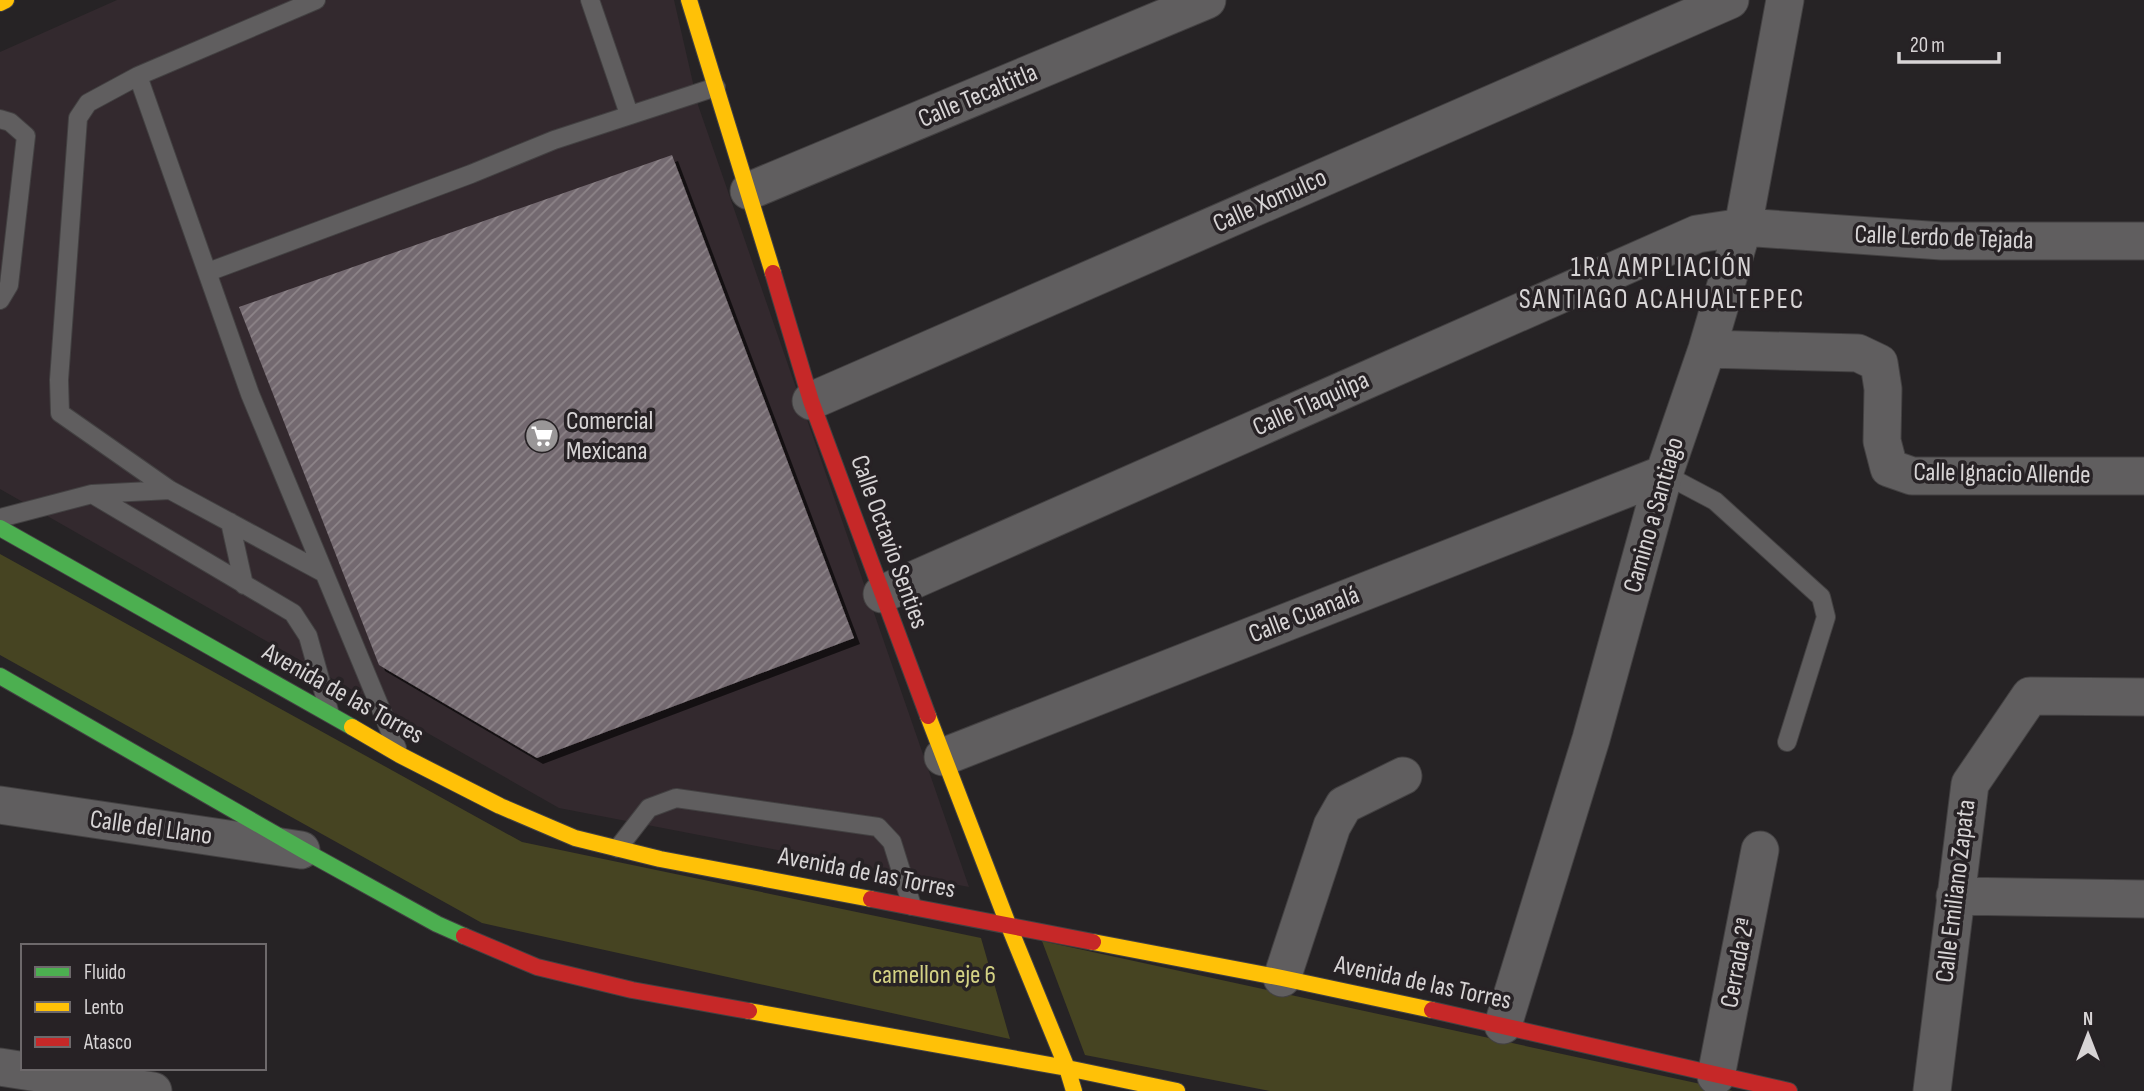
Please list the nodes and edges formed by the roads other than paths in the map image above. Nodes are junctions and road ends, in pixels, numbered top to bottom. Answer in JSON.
{"nodes":[{"id":1,"x":6,"y":0,"type":"edge"},
{"id":2,"x":590,"y":0,"type":"edge"},
{"id":3,"x":689,"y":0,"type":"edge"},
{"id":4,"x":1207,"y":0,"type":"edge"},
{"id":5,"x":1730,"y":0,"type":"edge"},
{"id":6,"x":1785,"y":0,"type":"edge"},
{"id":7,"x":311,"y":1,"type":"edge"},
{"id":8,"x":0,"y":3,"type":"edge"},
{"id":9,"x":138,"y":76,"type":"junction"},
{"id":10,"x":716,"y":87,"type":"junction"},
{"id":11,"x":629,"y":114,"type":"junction"},
{"id":12,"x":0,"y":119,"type":"edge"},
{"id":13,"x":749,"y":191,"type":"junction"},
{"id":14,"x":1743,"y":227,"type":"junction"},
{"id":15,"x":2144,"y":242,"type":"edge"},
{"id":16,"x":208,"y":272,"type":"junction"},
{"id":17,"x":0,"y":300,"type":"edge"},
{"id":18,"x":1707,"y":349,"type":"junction"},
{"id":19,"x":811,"y":401,"type":"junction"},
{"id":20,"x":1664,"y":474,"type":"junction"},
{"id":21,"x":2144,"y":475,"type":"edge"},
{"id":22,"x":170,"y":490,"type":"junction"},
{"id":23,"x":92,"y":494,"type":"junction"},
{"id":24,"x":0,"y":519,"type":"edge"},
{"id":25,"x":230,"y":522,"type":"junction"},
{"id":26,"x":0,"y":528,"type":"edge"},
{"id":27,"x":324,"y":573,"type":"junction"},
{"id":28,"x":244,"y":584,"type":"junction"},
{"id":29,"x":882,"y":594,"type":"junction"},
{"id":30,"x":0,"y":676,"type":"edge"},
{"id":31,"x":2144,"y":697,"type":"edge"},
{"id":32,"x":330,"y":715,"type":"junction"},
{"id":33,"x":1787,"y":741,"type":"dead end"},
{"id":34,"x":400,"y":755,"type":"junction"},
{"id":35,"x":943,"y":757,"type":"junction"},
{"id":36,"x":1403,"y":776,"type":"dead end"},
{"id":37,"x":0,"y":805,"type":"edge"},
{"id":38,"x":618,"y":848,"type":"junction"},
{"id":39,"x":303,"y":850,"type":"junction"},
{"id":40,"x":1760,"y":850,"type":"dead end"},
{"id":41,"x":1955,"y":896,"type":"junction"},
{"id":42,"x":2144,"y":899,"type":"edge"},
{"id":43,"x":912,"y":906,"type":"junction"},
{"id":44,"x":1008,"y":924,"type":"junction"},
{"id":45,"x":1282,"y":978,"type":"junction"},
{"id":46,"x":1503,"y":1025,"type":"junction"},
{"id":47,"x":0,"y":1068,"type":"edge"},
{"id":48,"x":1067,"y":1068,"type":"junction"},
{"id":49,"x":1716,"y":1076,"type":"junction"},
{"id":50,"x":153,"y":1091,"type":"edge"},
{"id":51,"x":1074,"y":1091,"type":"edge"},
{"id":52,"x":1177,"y":1091,"type":"edge"},
{"id":53,"x":1788,"y":1091,"type":"edge"},
{"id":54,"x":1932,"y":1091,"type":"edge"}],
"edges":[{"from":1,"to":8,"type":"main road"},
{"from":2,"to":11,"type":"lane"},
{"from":3,"to":10,"type":"main road","name":"Calle Octavio Senties"},
{"from":4,"to":13,"type":"street","name":"Calle Tecaltitla"},
{"from":5,"to":19,"type":"street","name":"Calle Xomulco"},
{"from":6,"to":14,"type":"street","name":"Camino a Santiago"},
{"from":7,"to":9,"type":"lane"},
{"from":9,"to":16,"type":"lane"},
{"from":9,"to":22,"type":"lane"},
{"from":10,"to":11,"type":"lane"},
{"from":10,"to":13,"type":"main road","name":"Calle Octavio Senties"},
{"from":11,"to":16,"type":"lane"},
{"from":12,"to":17,"type":"lane"},
{"from":13,"to":19,"type":"main road","name":"Calle Octavio Senties"},
{"from":14,"to":15,"type":"street","name":"Calle Lerdo de Tejada"},
{"from":14,"to":18,"type":"street","name":"Camino a Santiago"},
{"from":14,"to":29,"type":"street","name":"Calle Tlaquilpa"},
{"from":16,"to":27,"type":"lane"},
{"from":18,"to":20,"type":"street","name":"Camino a Santiago"},
{"from":18,"to":21,"type":"street","name":"Calle Ignacio Allende"},
{"from":19,"to":29,"type":"main road","name":"Calle Octavio Senties"},
{"from":20,"to":33,"type":"lane"},
{"from":20,"to":35,"type":"street","name":"Calle Cuanalá"},
{"from":20,"to":46,"type":"street","name":"Camino a Santiago"},
{"from":22,"to":23,"type":"lane"},
{"from":22,"to":25,"type":"lane"},
{"from":23,"to":24,"type":"lane"},
{"from":23,"to":28,"type":"lane"},
{"from":25,"to":27,"type":"lane"},
{"from":25,"to":28,"type":"lane"},
{"from":26,"to":32,"type":"main road","name":"Avenida de las Torres"},
{"from":27,"to":34,"type":"lane"},
{"from":28,"to":32,"type":"lane"},
{"from":29,"to":35,"type":"main road","name":"Calle Octavio Senties"},
{"from":30,"to":39,"type":"main road"},
{"from":31,"to":41,"type":"street","name":"Calle Emiliano Zapata"},
{"from":32,"to":34,"type":"main road","name":"Avenida de las Torres"},
{"from":34,"to":38,"type":"main road","name":"Avenida de las Torres"},
{"from":35,"to":44,"type":"main road","name":"Calle Octavio Senties"},
{"from":36,"to":45,"type":"street"},
{"from":37,"to":39,"type":"street","name":"Calle del Llano"},
{"from":38,"to":43,"type":"main road","name":"Avenida de las Torres"},
{"from":38,"to":43,"type":"lane"},
{"from":39,"to":48,"type":"main road"},
{"from":40,"to":49,"type":"street","name":"Cerrada 2ª"},
{"from":41,"to":42,"type":"street"},
{"from":41,"to":54,"type":"street","name":"Calle Emiliano Zapata"},
{"from":43,"to":44,"type":"main road","name":"Avenida de las Torres"},
{"from":44,"to":45,"type":"main road","name":"Avenida de las Torres"},
{"from":44,"to":48,"type":"main road","name":"Calle Octavio Senties"},
{"from":45,"to":46,"type":"main road","name":"Avenida de las Torres"},
{"from":46,"to":49,"type":"main road","name":"Avenida de las Torres"},
{"from":47,"to":50,"type":"street"},
{"from":48,"to":51,"type":"main road","name":"Calle Octavio Senties"},
{"from":48,"to":52,"type":"main road"},
{"from":49,"to":53,"type":"main road","name":"Avenida de las Torres"}]}
